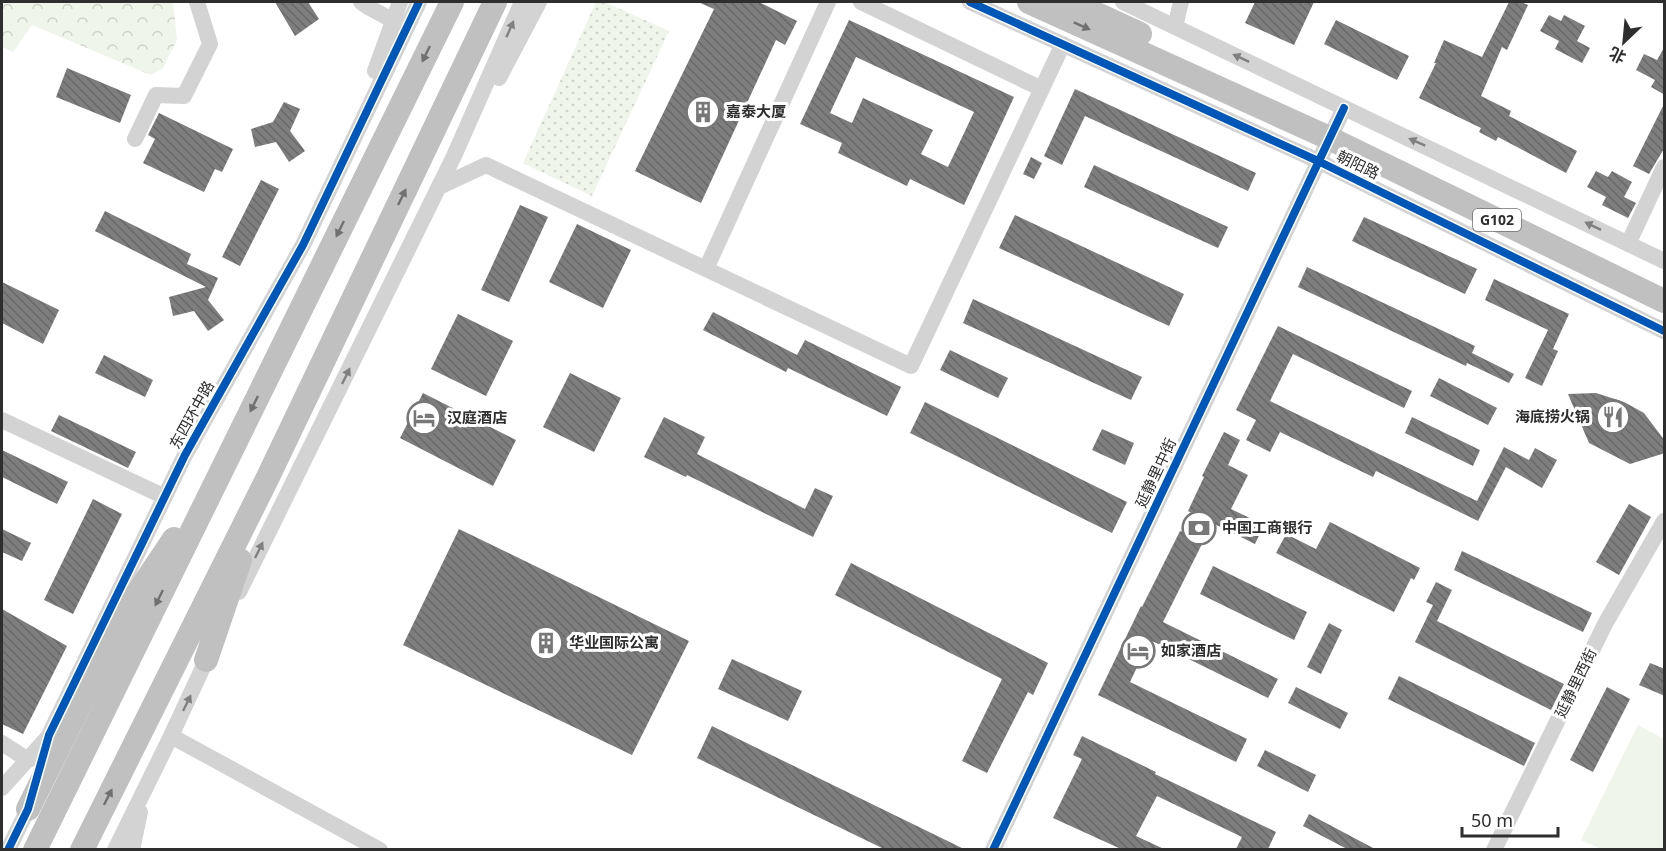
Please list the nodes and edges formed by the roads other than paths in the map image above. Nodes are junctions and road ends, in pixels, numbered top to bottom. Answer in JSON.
{"nodes":[{"id":1,"x":196,"y":2,"type":"edge"},
{"id":2,"x":361,"y":2,"type":"edge"},
{"id":3,"x":400,"y":2,"type":"edge"},
{"id":4,"x":419,"y":2,"type":"edge"},
{"id":5,"x":452,"y":2,"type":"edge"},
{"id":6,"x":495,"y":2,"type":"edge"},
{"id":7,"x":522,"y":2,"type":"edge"},
{"id":8,"x":539,"y":2,"type":"edge"},
{"id":9,"x":828,"y":2,"type":"edge"},
{"id":10,"x":861,"y":2,"type":"edge"},
{"id":11,"x":970,"y":2,"type":"edge"},
{"id":12,"x":1029,"y":2,"type":"edge"},
{"id":13,"x":1071,"y":2,"type":"edge"},
{"id":14,"x":1123,"y":2,"type":"edge"},
{"id":15,"x":1181,"y":2,"type":"edge"},
{"id":16,"x":394,"y":21,"type":"junction"},
{"id":17,"x":1175,"y":27,"type":"junction"},
{"id":18,"x":1063,"y":44,"type":"junction"},
{"id":19,"x":1042,"y":89,"type":"junction"},
{"id":20,"x":1336,"y":124,"type":"junction"},
{"id":21,"x":135,"y":139,"type":"dead end"},
{"id":22,"x":454,"y":156,"type":"junction"},
{"id":23,"x":1318,"y":161,"type":"junction"},
{"id":24,"x":1665,"y":167,"type":"edge"},
{"id":25,"x":340,"y":168,"type":"junction"},
{"id":26,"x":439,"y":187,"type":"junction"},
{"id":27,"x":1628,"y":244,"type":"junction"},
{"id":28,"x":1665,"y":261,"type":"edge"},
{"id":29,"x":706,"y":269,"type":"junction"},
{"id":30,"x":1665,"y":286,"type":"edge"},
{"id":31,"x":1665,"y":302,"type":"edge"},
{"id":32,"x":1665,"y":331,"type":"edge"},
{"id":33,"x":2,"y":420,"type":"edge"},
{"id":34,"x":227,"y":460,"type":"junction"},
{"id":35,"x":268,"y":477,"type":"junction"},
{"id":36,"x":165,"y":497,"type":"junction"},
{"id":37,"x":1665,"y":521,"type":"edge"},
{"id":38,"x":206,"y":660,"type":"junction"},
{"id":39,"x":49,"y":735,"type":"junction"},
{"id":40,"x":171,"y":736,"type":"junction"},
{"id":41,"x":2,"y":743,"type":"edge"},
{"id":42,"x":28,"y":760,"type":"junction"},
{"id":43,"x":147,"y":784,"type":"junction"},
{"id":44,"x":2,"y":788,"type":"edge"},
{"id":45,"x":28,"y":809,"type":"junction"},
{"id":46,"x":8,"y":849,"type":"edge"},
{"id":47,"x":35,"y":849,"type":"edge"},
{"id":48,"x":82,"y":849,"type":"edge"},
{"id":49,"x":115,"y":849,"type":"edge"},
{"id":50,"x":132,"y":849,"type":"edge"},
{"id":51,"x":380,"y":849,"type":"edge"},
{"id":52,"x":993,"y":849,"type":"edge"},
{"id":53,"x":1494,"y":849,"type":"edge"}],
"edges":[{"from":1,"to":21,"type":"street"},
{"from":2,"to":16,"type":"street"},
{"from":3,"to":16,"type":"street","name":"东四环中路"},
{"from":4,"to":25,"type":"street","name":"东四环中路"},
{"from":5,"to":34,"type":"highway","one_way":true},
{"from":35,"to":6,"type":"highway","one_way":true},
{"from":22,"to":7,"type":"street","one_way":true},
{"from":8,"to":22,"type":"street"},
{"from":9,"to":29,"type":"street"},
{"from":10,"to":19,"type":"street"},
{"from":11,"to":18,"type":"street","name":"朝阳路"},
{"from":12,"to":20,"type":"highway","name":"朝阳路","number":"G102","one_way":true},
{"from":13,"to":20,"type":"highway","name":"朝阳路","number":"G102"},
{"from":14,"to":17,"type":"street","name":"朝阳路"},
{"from":15,"to":17,"type":"street"},
{"from":16,"to":25,"type":"street","name":"东四环中路"},
{"from":20,"to":17,"type":"street","name":"朝阳路","one_way":true},
{"from":18,"to":19,"type":"street"},
{"from":18,"to":23,"type":"street","name":"朝阳路"},
{"from":19,"to":29,"type":"street"},
{"from":20,"to":23,"type":"street","name":"延静里中街"},
{"from":27,"to":20,"type":"street","name":"朝阳路","one_way":true},
{"from":20,"to":30,"type":"highway","name":"朝阳路","number":"G102"},
{"from":20,"to":31,"type":"highway","name":"朝阳路","number":"G102"},
{"from":22,"to":26,"type":"street"},
{"from":23,"to":32,"type":"street","name":"朝阳路"},
{"from":23,"to":52,"type":"street","name":"延静里中街"},
{"from":24,"to":27,"type":"street"},
{"from":25,"to":36,"type":"street","name":"东四环中路"},
{"from":26,"to":29,"type":"street"},
{"from":38,"to":26,"type":"street","one_way":true},
{"from":27,"to":28,"type":"street","name":"朝阳路"},
{"from":33,"to":36,"type":"street"},
{"from":34,"to":45,"type":"highway"},
{"from":34,"to":47,"type":"highway","one_way":true},
{"from":35,"to":38,"type":"highway"},
{"from":48,"to":35,"type":"highway","one_way":true},
{"from":36,"to":39,"type":"street","name":"东四环中路"},
{"from":37,"to":53,"type":"street","name":"延静里西街"},
{"from":40,"to":38,"type":"street","one_way":true},
{"from":39,"to":42,"type":"street"},
{"from":39,"to":45,"type":"street","name":"东四环中路"},
{"from":40,"to":43,"type":"street"},
{"from":40,"to":51,"type":"street"},
{"from":41,"to":42,"type":"street"},
{"from":42,"to":44,"type":"street"},
{"from":43,"to":49,"type":"street"},
{"from":43,"to":50,"type":"street"},
{"from":45,"to":46,"type":"street","name":"东四环中路"}]}
